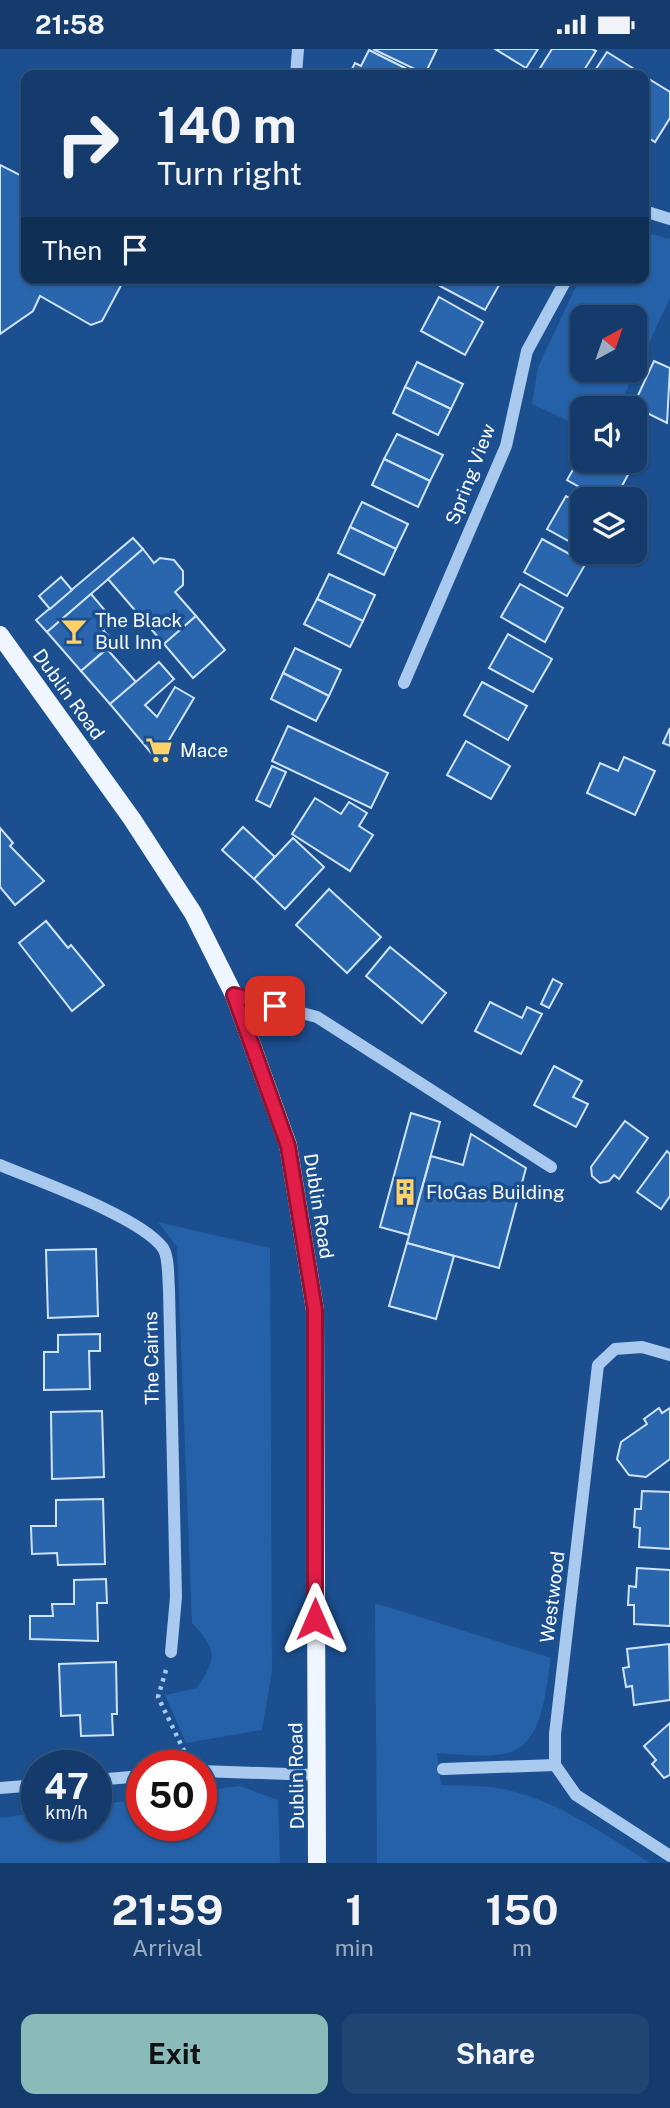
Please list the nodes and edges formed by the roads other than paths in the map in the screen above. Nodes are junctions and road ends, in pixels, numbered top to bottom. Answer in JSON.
{"nodes":[{"id":1,"x":298,"y":49,"type":"edge"},
{"id":2,"x":296,"y":70,"type":"edge"},
{"id":3,"x":649,"y":213,"type":"edge"},
{"id":4,"x":670,"y":219,"type":"edge"},
{"id":5,"x":564,"y":284,"type":"edge"},
{"id":6,"x":0,"y":635,"type":"edge"},
{"id":7,"x":404,"y":683,"type":"dead end"},
{"id":8,"x":234,"y":995,"type":"junction"},
{"id":9,"x":0,"y":1165,"type":"edge"},
{"id":10,"x":551,"y":1167,"type":"dead end"},
{"id":11,"x":670,"y":1355,"type":"edge"},
{"id":12,"x":172,"y":1652,"type":"road end"},
{"id":13,"x":555,"y":1765,"type":"junction"},
{"id":14,"x":443,"y":1769,"type":"dead end"},
{"id":15,"x":217,"y":1772,"type":"edge"},
{"id":16,"x":316,"y":1775,"type":"junction"},
{"id":17,"x":21,"y":1786,"type":"edge"},
{"id":18,"x":0,"y":1788,"type":"edge"},
{"id":19,"x":670,"y":1856,"type":"edge"},
{"id":20,"x":317,"y":1863,"type":"edge"}],
"edges":[{"from":1,"to":2,"type":"street"},
{"from":3,"to":4,"type":"street"},
{"from":5,"to":7,"type":"street","name":"Spring View"},
{"from":6,"to":8,"type":"main road","name":"Dublin Road"},
{"from":8,"to":10,"type":"street"},
{"from":8,"to":16,"type":"main road","name":"Dublin Road"},
{"from":9,"to":12,"type":"street","name":"The Cairns"},
{"from":11,"to":13,"type":"street","name":"Westwood"},
{"from":13,"to":14,"type":"street"},
{"from":13,"to":19,"type":"street"},
{"from":15,"to":16,"type":"street"},
{"from":16,"to":20,"type":"main road","name":"Dublin Road"},
{"from":17,"to":18,"type":"street"}]}
